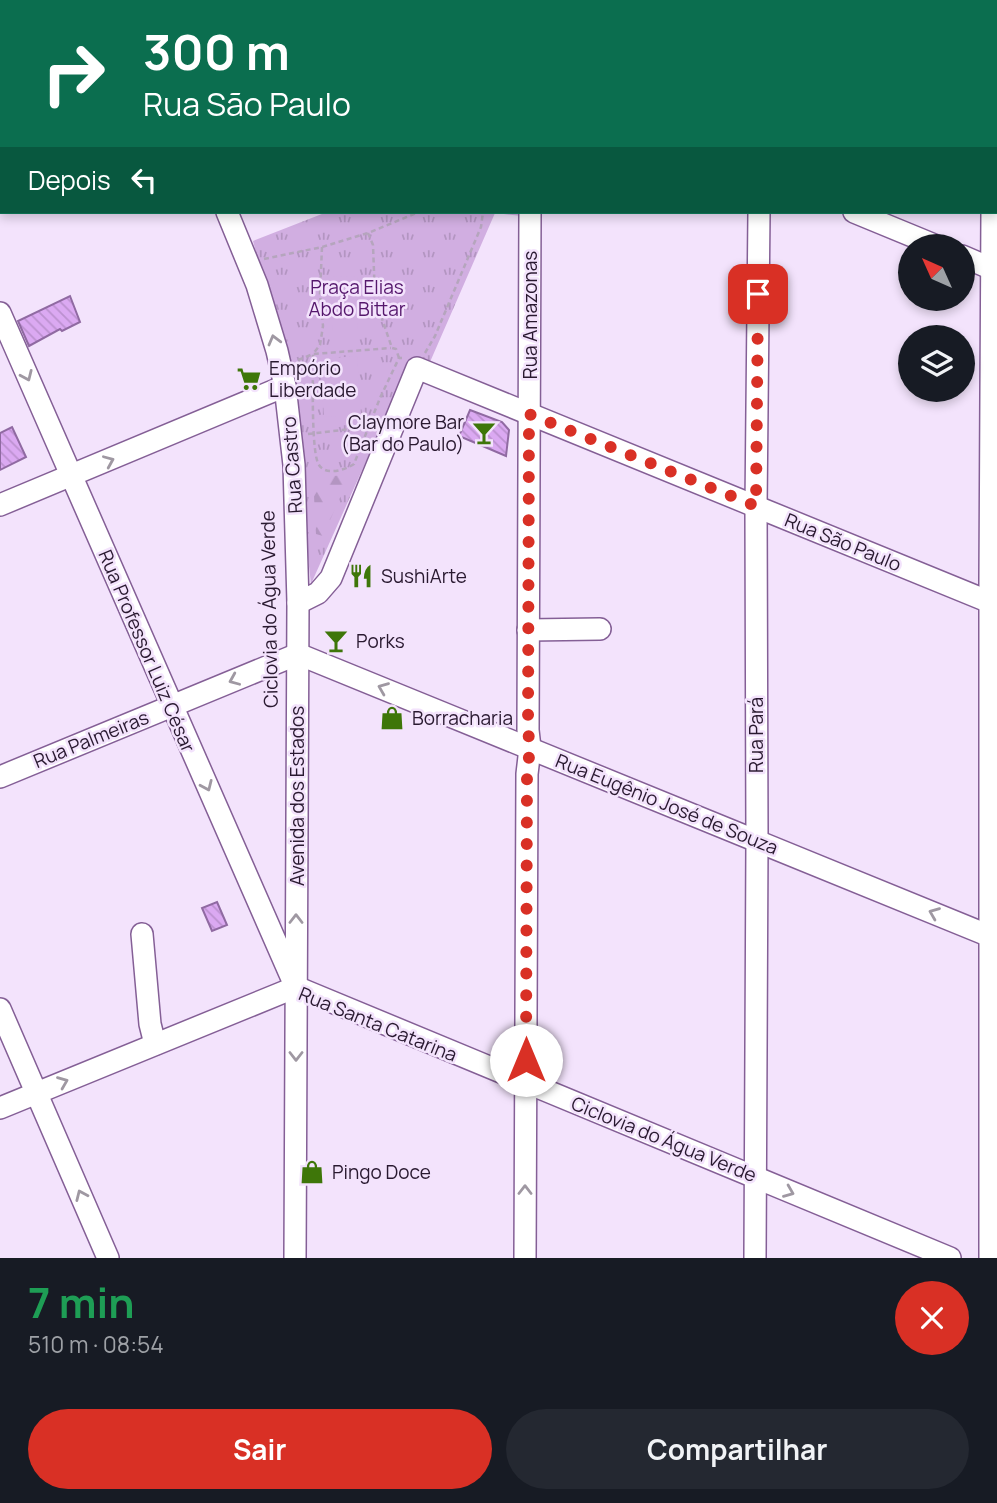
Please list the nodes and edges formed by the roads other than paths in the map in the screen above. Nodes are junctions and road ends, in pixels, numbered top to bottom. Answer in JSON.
{"nodes":[{"id":1,"x":228,"y":214,"type":"edge"},
{"id":2,"x":530,"y":214,"type":"edge"},
{"id":3,"x":759,"y":214,"type":"edge"},
{"id":4,"x":859,"y":214,"type":"edge"},
{"id":5,"x":992,"y":214,"type":"edge"},
{"id":6,"x":907,"y":234,"type":"edge"},
{"id":7,"x":975,"y":262,"type":"edge"},
{"id":8,"x":994,"y":270,"type":"edge"},
{"id":9,"x":0,"y":313,"type":"edge"},
{"id":10,"x":285,"y":386,"type":"junction"},
{"id":11,"x":529,"y":414,"type":"junction"},
{"id":12,"x":72,"y":477,"type":"junction"},
{"id":13,"x":0,"y":505,"type":"edge"},
{"id":14,"x":756,"y":506,"type":"junction"},
{"id":15,"x":298,"y":603,"type":"junction"},
{"id":16,"x":993,"y":604,"type":"edge"},
{"id":17,"x":600,"y":629,"type":"dead end"},
{"id":18,"x":528,"y":630,"type":"junction"},
{"id":19,"x":298,"y":654,"type":"junction"},
{"id":20,"x":171,"y":706,"type":"junction"},
{"id":21,"x":530,"y":748,"type":"junction"},
{"id":22,"x":0,"y":777,"type":"edge"},
{"id":23,"x":757,"y":841,"type":"junction"},
{"id":24,"x":142,"y":934,"type":"dead end"},
{"id":25,"x":993,"y":937,"type":"edge"},
{"id":26,"x":296,"y":987,"type":"junction"},
{"id":27,"x":0,"y":1009,"type":"edge"},
{"id":28,"x":155,"y":1044,"type":"junction"},
{"id":29,"x":526,"y":1084,"type":"junction"},
{"id":30,"x":36,"y":1093,"type":"junction"},
{"id":31,"x":0,"y":1108,"type":"edge"},
{"id":32,"x":755,"y":1177,"type":"junction"},
{"id":33,"x":108,"y":1258,"type":"edge"},
{"id":34,"x":295,"y":1258,"type":"edge"},
{"id":35,"x":525,"y":1258,"type":"edge"},
{"id":36,"x":755,"y":1258,"type":"edge"},
{"id":37,"x":950,"y":1258,"type":"edge"},
{"id":38,"x":990,"y":1258,"type":"edge"}],
"edges":[{"from":10,"to":1,"type":"street","name":"Rua Castro","one_way":true},
{"from":2,"to":11,"type":"street","name":"Rua Amazonas"},
{"from":3,"to":14,"type":"street","name":"Rua Pará"},
{"from":4,"to":6,"type":"street"},
{"from":5,"to":8,"type":"street"},
{"from":7,"to":8,"type":"street"},
{"from":8,"to":16,"type":"street"},
{"from":9,"to":12,"type":"street","name":"Rua Professor Luiz César","one_way":true},
{"from":12,"to":10,"type":"street","one_way":true},
{"from":10,"to":15,"type":"street","name":"Rua Castro"},
{"from":11,"to":14,"type":"street","name":"Rua São Paulo"},
{"from":11,"to":15,"type":"street","name":"Rua São Paulo"},
{"from":11,"to":18,"type":"street","name":"Rua Amazonas"},
{"from":12,"to":13,"type":"street"},
{"from":12,"to":20,"type":"street","name":"Rua Professor Luiz César"},
{"from":14,"to":16,"type":"street","name":"Rua São Paulo"},
{"from":14,"to":23,"type":"street","name":"Rua Pará"},
{"from":15,"to":19,"type":"street","name":"Avenida dos Estados"},
{"from":16,"to":25,"type":"street"},
{"from":17,"to":18,"type":"street"},
{"from":18,"to":21,"type":"street","name":"Rua Amazonas"},
{"from":19,"to":20,"type":"street","name":"Rua Palmeiras","one_way":true},
{"from":21,"to":19,"type":"street","name":"Rua Eugênio José de Souza","one_way":true},
{"from":26,"to":19,"type":"street","name":"Avenida dos Estados","one_way":true},
{"from":20,"to":22,"type":"street","name":"Rua Palmeiras"},
{"from":20,"to":26,"type":"street","name":"Rua Professor Luiz César","one_way":true},
{"from":21,"to":23,"type":"street","name":"Rua Eugênio José de Souza"},
{"from":21,"to":29,"type":"street","name":"Rua Amazonas"},
{"from":25,"to":23,"type":"street","name":"Rua Eugênio José de Souza","one_way":true},
{"from":23,"to":32,"type":"street","name":"Rua Pará"},
{"from":24,"to":28,"type":"street"},
{"from":25,"to":38,"type":"street"},
{"from":26,"to":28,"type":"street","name":"Rua Santa Catarina"},
{"from":26,"to":29,"type":"street","name":"Rua Santa Catarina"},
{"from":26,"to":34,"type":"street","name":"Avenida dos Estados","one_way":true},
{"from":27,"to":30,"type":"street"},
{"from":30,"to":28,"type":"street","name":"Rua Santa Catarina","one_way":true},
{"from":29,"to":32,"type":"street","name":"Rua Santa Catarina"},
{"from":35,"to":29,"type":"street","name":"Rua Amazonas","one_way":true},
{"from":30,"to":31,"type":"street","name":"Rua Santa Catarina"},
{"from":33,"to":30,"type":"street","one_way":true},
{"from":32,"to":36,"type":"street","name":"Rua Pará"},
{"from":32,"to":37,"type":"street","name":"Rua Santa Catarina","one_way":true}]}
